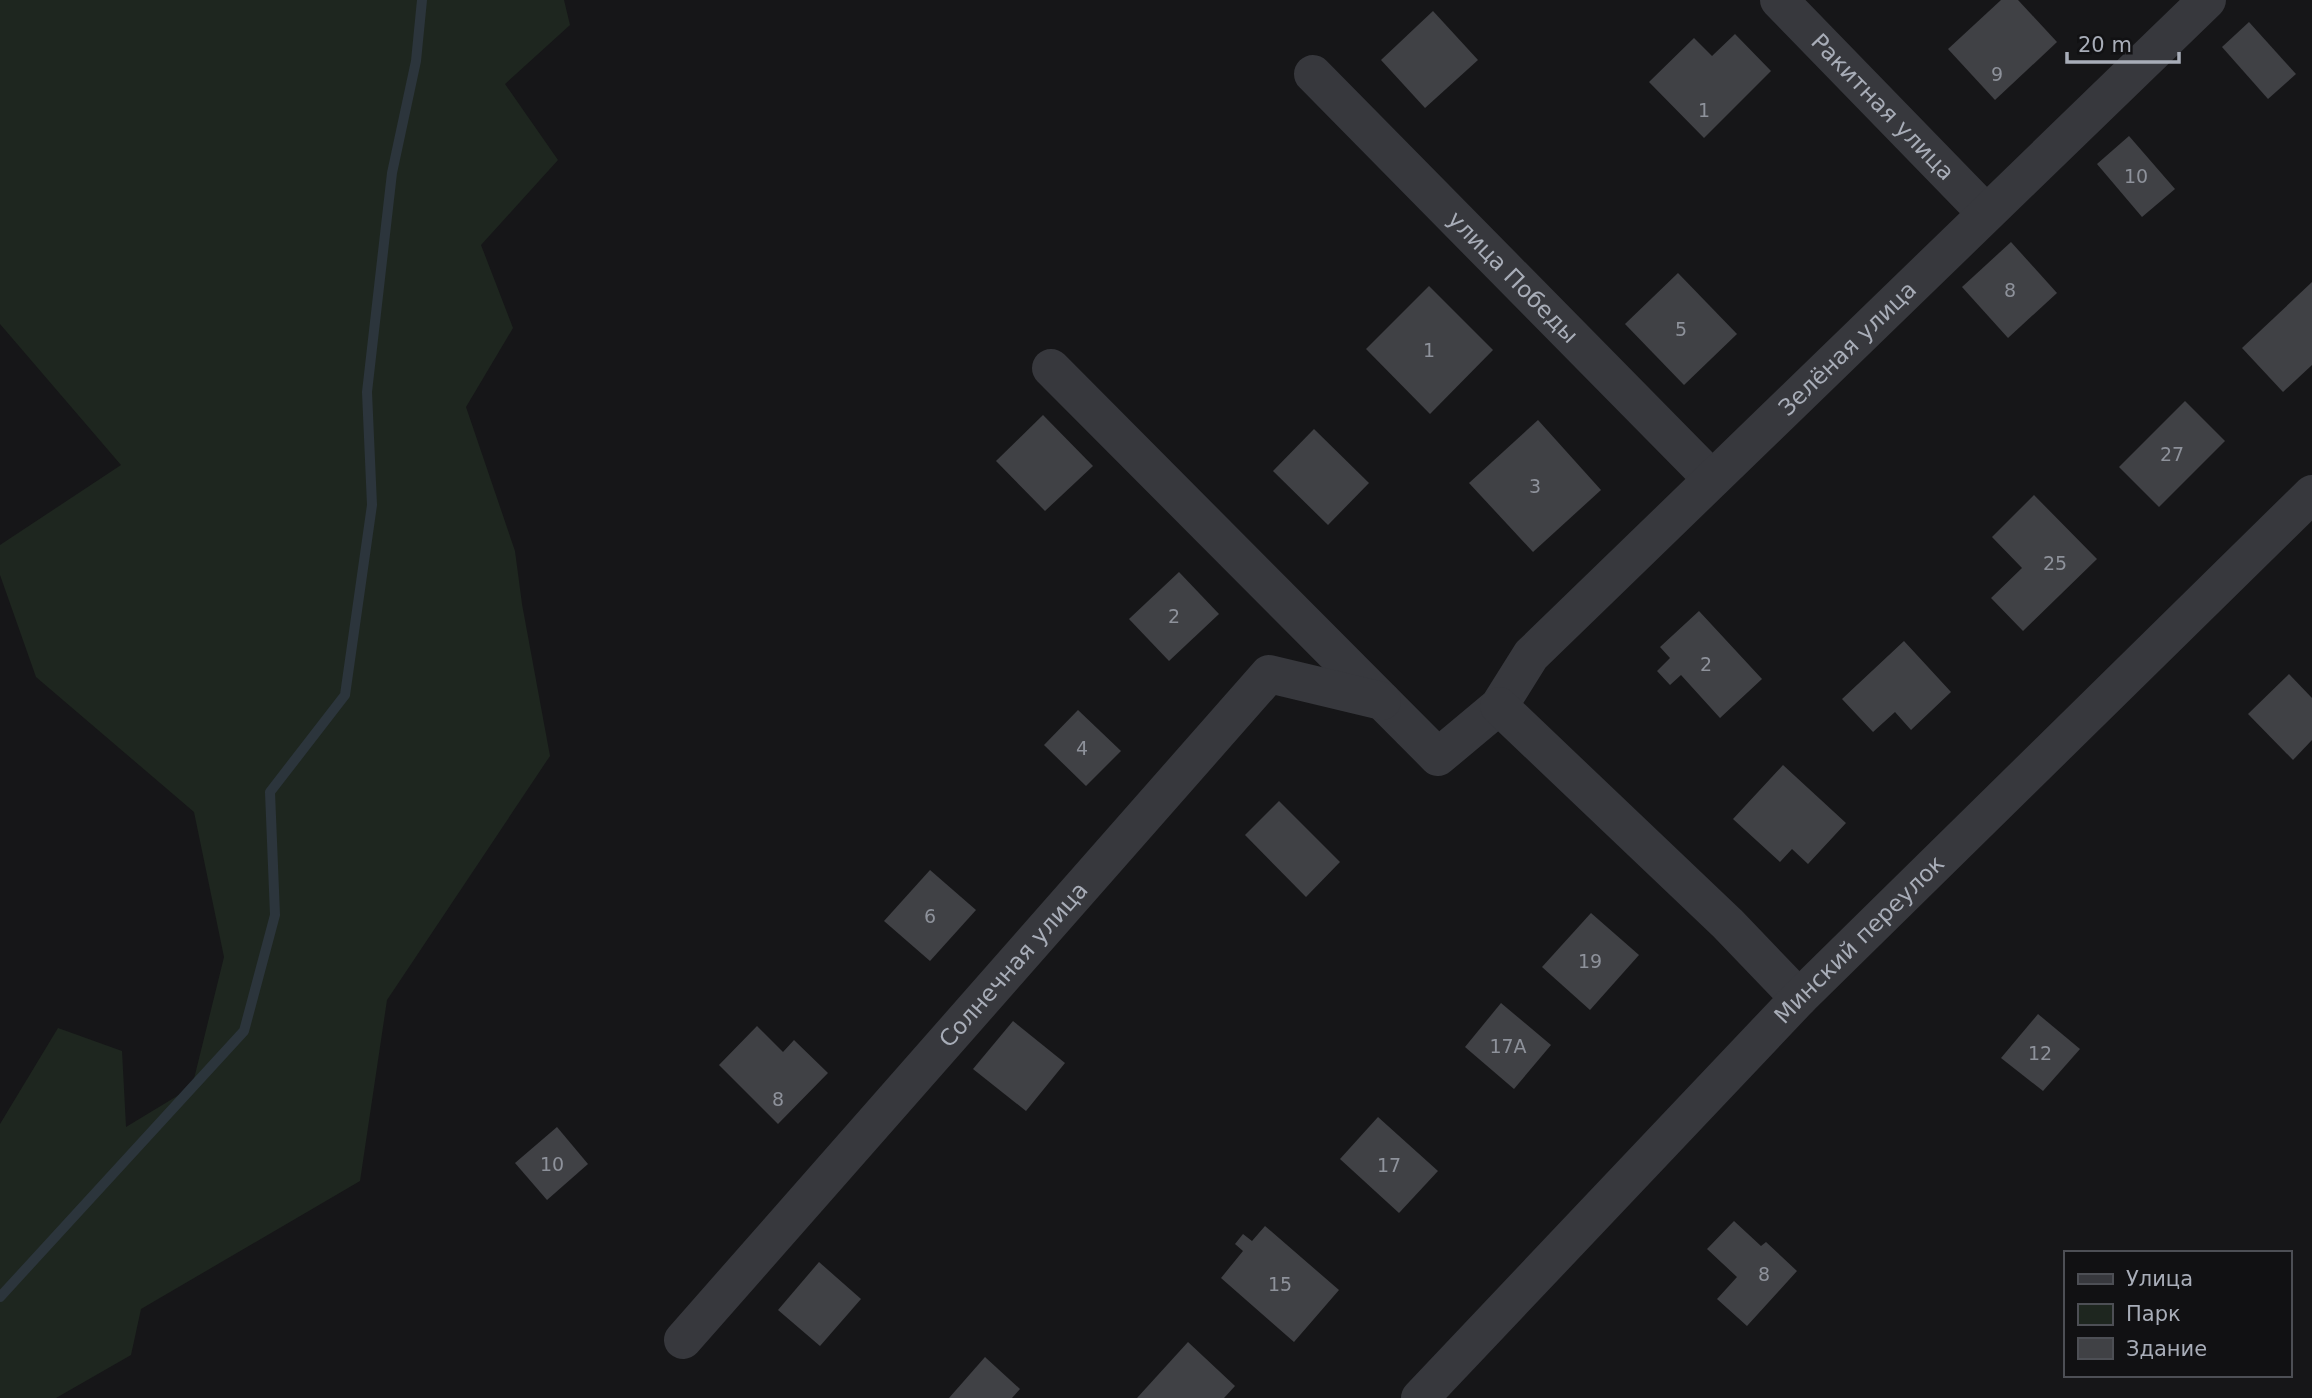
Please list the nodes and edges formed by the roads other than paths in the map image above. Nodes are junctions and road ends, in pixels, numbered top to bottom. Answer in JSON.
{"nodes":[{"id":1,"x":1779,"y":0,"type":"edge"},
{"id":2,"x":2207,"y":0,"type":"edge"},
{"id":3,"x":1313,"y":74,"type":"dead end"},
{"id":4,"x":1986,"y":214,"type":"junction"},
{"id":5,"x":1052,"y":368,"type":"dead end"},
{"id":6,"x":1712,"y":479,"type":"junction"},
{"id":7,"x":2312,"y":494,"type":"edge"},
{"id":8,"x":1382,"y":701,"type":"junction"},
{"id":9,"x":1499,"y":706,"type":"junction"},
{"id":10,"x":1799,"y":998,"type":"junction"},
{"id":11,"x":682,"y":1340,"type":"dead end"},
{"id":12,"x":1420,"y":1398,"type":"edge"}],
"edges":[{"from":1,"to":4,"type":"street","name":"Ракитная улица"},
{"from":2,"to":4,"type":"street","name":"Зелёная улица"},
{"from":3,"to":6,"type":"street","name":"улица Победы"},
{"from":4,"to":6,"type":"street","name":"Зелёная улица"},
{"from":5,"to":8,"type":"street"},
{"from":6,"to":9,"type":"street","name":"Зелёная улица"},
{"from":7,"to":10,"type":"street","name":"Минский переулок"},
{"from":8,"to":9,"type":"street","name":"Зелёная улица"},
{"from":8,"to":11,"type":"street","name":"Солнечная улица"},
{"from":9,"to":10,"type":"street"},
{"from":10,"to":12,"type":"street","name":"Минский переулок"}]}
